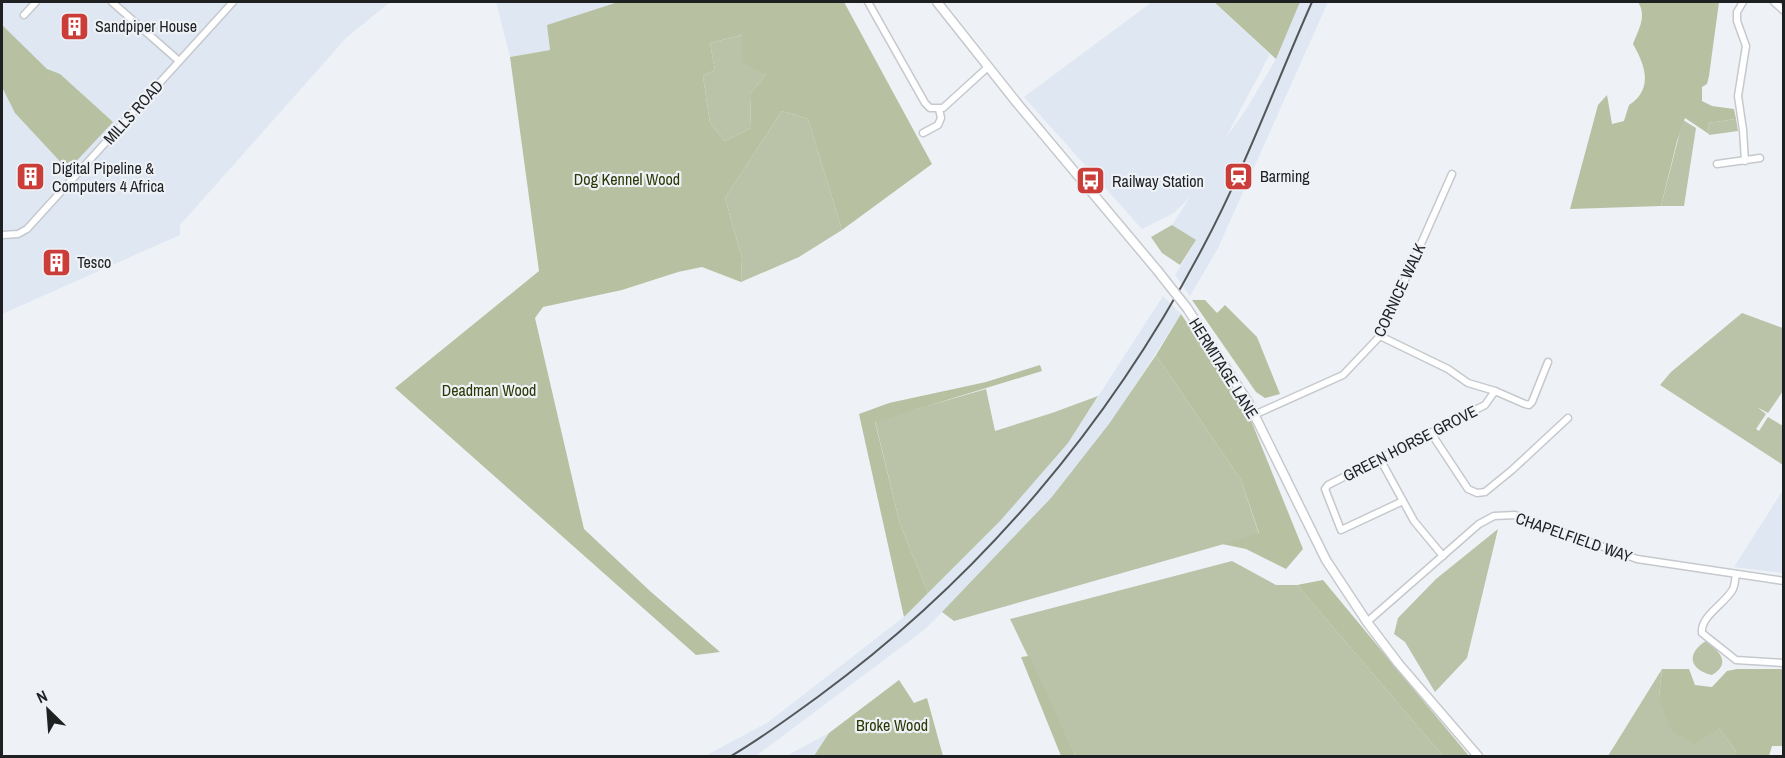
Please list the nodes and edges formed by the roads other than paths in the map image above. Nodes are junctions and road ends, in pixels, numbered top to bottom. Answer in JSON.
{"nodes":[{"id":1,"x":36,"y":2,"type":"edge"},
{"id":2,"x":112,"y":2,"type":"edge"},
{"id":3,"x":233,"y":2,"type":"edge"},
{"id":4,"x":868,"y":2,"type":"edge"},
{"id":5,"x":937,"y":2,"type":"edge"},
{"id":6,"x":942,"y":2,"type":"edge"},
{"id":7,"x":1743,"y":2,"type":"edge"},
{"id":8,"x":1774,"y":2,"type":"edge"},
{"id":9,"x":1784,"y":11,"type":"edge"},
{"id":10,"x":24,"y":15,"type":"dead end"},
{"id":11,"x":952,"y":21,"type":"junction"},
{"id":12,"x":178,"y":62,"type":"junction"},
{"id":13,"x":988,"y":67,"type":"junction"},
{"id":14,"x":939,"y":109,"type":"junction"},
{"id":15,"x":922,"y":133,"type":"dead end"},
{"id":16,"x":1760,"y":158,"type":"dead end"},
{"id":17,"x":1745,"y":161,"type":"junction"},
{"id":18,"x":1718,"y":164,"type":"dead end"},
{"id":19,"x":1452,"y":174,"type":"dead end"},
{"id":20,"x":2,"y":235,"type":"edge"},
{"id":21,"x":1380,"y":336,"type":"junction"},
{"id":22,"x":1548,"y":362,"type":"dead end"},
{"id":23,"x":1496,"y":391,"type":"junction"},
{"id":24,"x":1254,"y":415,"type":"junction"},
{"id":25,"x":1568,"y":418,"type":"dead end"},
{"id":26,"x":1431,"y":433,"type":"junction"},
{"id":27,"x":1380,"y":459,"type":"junction"},
{"id":28,"x":1403,"y":501,"type":"junction"},
{"id":29,"x":1443,"y":556,"type":"junction"},
{"id":30,"x":1736,"y":574,"type":"junction"},
{"id":31,"x":1784,"y":581,"type":"edge"},
{"id":32,"x":1367,"y":622,"type":"junction"},
{"id":33,"x":1784,"y":663,"type":"edge"},
{"id":34,"x":1478,"y":756,"type":"edge"}],
"edges":[{"from":1,"to":10,"type":"street"},
{"from":2,"to":12,"type":"street"},
{"from":3,"to":12,"type":"street","name":"MILLS ROAD"},
{"from":4,"to":14,"type":"street"},
{"from":5,"to":11,"type":"main road","name":"HERMITAGE LANE"},
{"from":6,"to":11,"type":"main road"},
{"from":7,"to":17,"type":"street"},
{"from":8,"to":9,"type":"street"},
{"from":11,"to":13,"type":"main road","name":"HERMITAGE LANE"},
{"from":12,"to":20,"type":"street","name":"MILLS ROAD"},
{"from":13,"to":14,"type":"street"},
{"from":13,"to":24,"type":"main road","name":"HERMITAGE LANE","bridge":true},
{"from":14,"to":15,"type":"street"},
{"from":16,"to":17,"type":"street"},
{"from":17,"to":18,"type":"street"},
{"from":19,"to":21,"type":"street","name":"CORNICE WALK"},
{"from":21,"to":23,"type":"street"},
{"from":21,"to":24,"type":"street","name":"CORNICE WALK"},
{"from":22,"to":23,"type":"street"},
{"from":23,"to":26,"type":"street","name":"GREEN HORSE GROVE"},
{"from":24,"to":32,"type":"main road","name":"HERMITAGE LANE"},
{"from":25,"to":26,"type":"street"},
{"from":26,"to":27,"type":"street","name":"GREEN HORSE GROVE"},
{"from":27,"to":28,"type":"street"},
{"from":27,"to":28,"type":"street","name":"GREEN HORSE GROVE"},
{"from":28,"to":29,"type":"street"},
{"from":29,"to":30,"type":"street","name":"CHAPELFIELD WAY"},
{"from":29,"to":32,"type":"street","name":"CHAPELFIELD WAY"},
{"from":30,"to":31,"type":"street","name":"CHAPELFIELD WAY"},
{"from":30,"to":33,"type":"street"},
{"from":32,"to":34,"type":"main road","name":"HERMITAGE LANE"}]}
